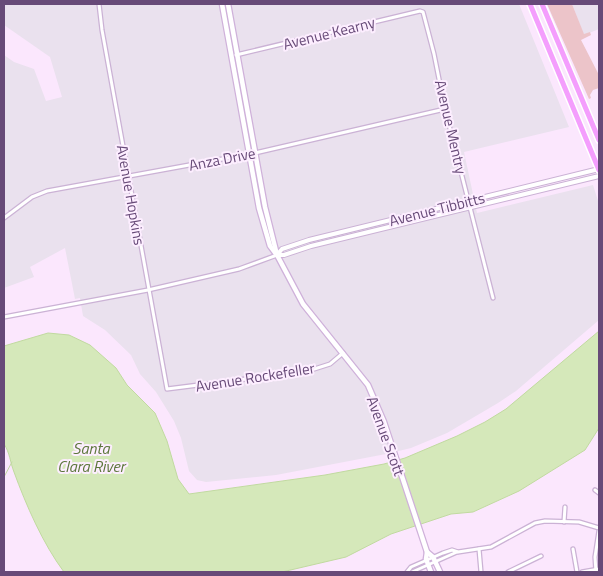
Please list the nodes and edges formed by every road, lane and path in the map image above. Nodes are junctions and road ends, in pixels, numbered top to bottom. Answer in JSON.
{"nodes":[{"id":1,"x":99,"y":4,"type":"edge"},
{"id":2,"x":222,"y":4,"type":"edge"},
{"id":3,"x":228,"y":4,"type":"edge"},
{"id":4,"x":530,"y":4,"type":"edge"},
{"id":5,"x":542,"y":4,"type":"edge"},
{"id":6,"x":424,"y":14,"type":"joint"},
{"id":7,"x":234,"y":55,"type":"junction"},
{"id":8,"x":445,"y":109,"type":"junction"},
{"id":9,"x":599,"y":140,"type":"edge"},
{"id":10,"x":252,"y":153,"type":"junction"},
{"id":11,"x":599,"y":169,"type":"edge"},
{"id":12,"x":128,"y":176,"type":"junction"},
{"id":13,"x":599,"y":176,"type":"edge"},
{"id":14,"x":469,"y":201,"type":"junction"},
{"id":15,"x":470,"y":207,"type":"junction"},
{"id":16,"x":4,"y":218,"type":"edge"},
{"id":17,"x":277,"y":254,"type":"junction"},
{"id":18,"x":148,"y":290,"type":"junction"},
{"id":19,"x":493,"y":298,"type":"dead end"},
{"id":20,"x":4,"y":317,"type":"edge"},
{"id":21,"x":343,"y":353,"type":"junction"},
{"id":22,"x":166,"y":386,"type":"joint"},
{"id":23,"x":595,"y":490,"type":"dead end"},
{"id":24,"x":599,"y":493,"type":"edge"},
{"id":25,"x":565,"y":507,"type":"dead end"},
{"id":26,"x":564,"y":522,"type":"junction"},
{"id":27,"x":599,"y":529,"type":"edge"},
{"id":28,"x":479,"y":549,"type":"junction"},
{"id":29,"x":573,"y":549,"type":"dead end"},
{"id":30,"x":426,"y":552,"type":"junction"},
{"id":31,"x":540,"y":556,"type":"dead end"},
{"id":32,"x":426,"y":559,"type":"junction"},
{"id":33,"x":434,"y":559,"type":"junction"},
{"id":34,"x":428,"y":565,"type":"junction"},
{"id":35,"x":597,"y":571,"type":"edge"},
{"id":36,"x":407,"y":572,"type":"edge"},
{"id":37,"x":412,"y":572,"type":"edge"},
{"id":38,"x":431,"y":572,"type":"edge"},
{"id":39,"x":440,"y":572,"type":"edge"},
{"id":40,"x":481,"y":572,"type":"edge"},
{"id":41,"x":508,"y":572,"type":"edge"},
{"id":42,"x":577,"y":572,"type":"edge"},
{"id":43,"x":582,"y":572,"type":"edge"}],
"edges":[{"from":1,"to":12,"type":"street","name":"Avenue Hopkins"},
{"from":2,"to":7,"type":"main road","name":"Avenue Scott"},
{"from":3,"to":7,"type":"main road","name":"Avenue Scott"},
{"from":4,"to":11,"type":"main road"},
{"from":5,"to":9,"type":"main road"},
{"from":6,"to":7,"type":"street","name":"Avenue Kearny"},
{"from":6,"to":8,"type":"street","name":"Avenue Mentry"},
{"from":7,"to":10,"type":"main road","name":"Avenue Scott"},
{"from":8,"to":10,"type":"street","name":"Anza Drive"},
{"from":8,"to":14,"type":"street","name":"Avenue Mentry"},
{"from":10,"to":12,"type":"street","name":"Anza Drive"},
{"from":10,"to":17,"type":"main road","name":"Avenue Scott"},
{"from":11,"to":14,"type":"street","name":"Avenue Tibbitts"},
{"from":12,"to":16,"type":"street","name":"Anza Drive"},
{"from":12,"to":18,"type":"street","name":"Avenue Hopkins"},
{"from":13,"to":15,"type":"street","name":"Avenue Tibbitts"},
{"from":14,"to":15,"type":"street","name":"Avenue Mentry"},
{"from":14,"to":17,"type":"street","name":"Avenue Tibbitts"},
{"from":15,"to":17,"type":"street","name":"Avenue Tibbitts"},
{"from":15,"to":19,"type":"street","name":"Avenue Mentry"},
{"from":17,"to":18,"type":"street","name":"Avenue Tibbitts"},
{"from":17,"to":21,"type":"main road","name":"Avenue Scott"},
{"from":18,"to":20,"type":"street","name":"Avenue Tibbitts"},
{"from":18,"to":22,"type":"street","name":"Avenue Hopkins"},
{"from":21,"to":22,"type":"street","name":"Avenue Rockefeller"},
{"from":21,"to":30,"type":"main road","name":"Avenue Scott"},
{"from":23,"to":24,"type":"street"},
{"from":25,"to":26,"type":"street"},
{"from":26,"to":27,"type":"street"},
{"from":26,"to":28,"type":"street"},
{"from":27,"to":35,"type":"street"},
{"from":28,"to":33,"type":"street"},
{"from":28,"to":40,"type":"street"},
{"from":29,"to":42,"type":"street"},
{"from":30,"to":32,"type":"main road","name":"Avenue Scott"},
{"from":30,"to":33,"type":"main road"},
{"from":31,"to":41,"type":"street"},
{"from":32,"to":33,"type":"street"},
{"from":32,"to":34,"type":"main road","name":"Avenue Scott"},
{"from":32,"to":36,"type":"street"},
{"from":33,"to":34,"type":"street"},
{"from":33,"to":39,"type":"main road"},
{"from":34,"to":37,"type":"street"},
{"from":34,"to":38,"type":"main road","name":"Avenue Scott"},
{"from":35,"to":43,"type":"street"}]}
